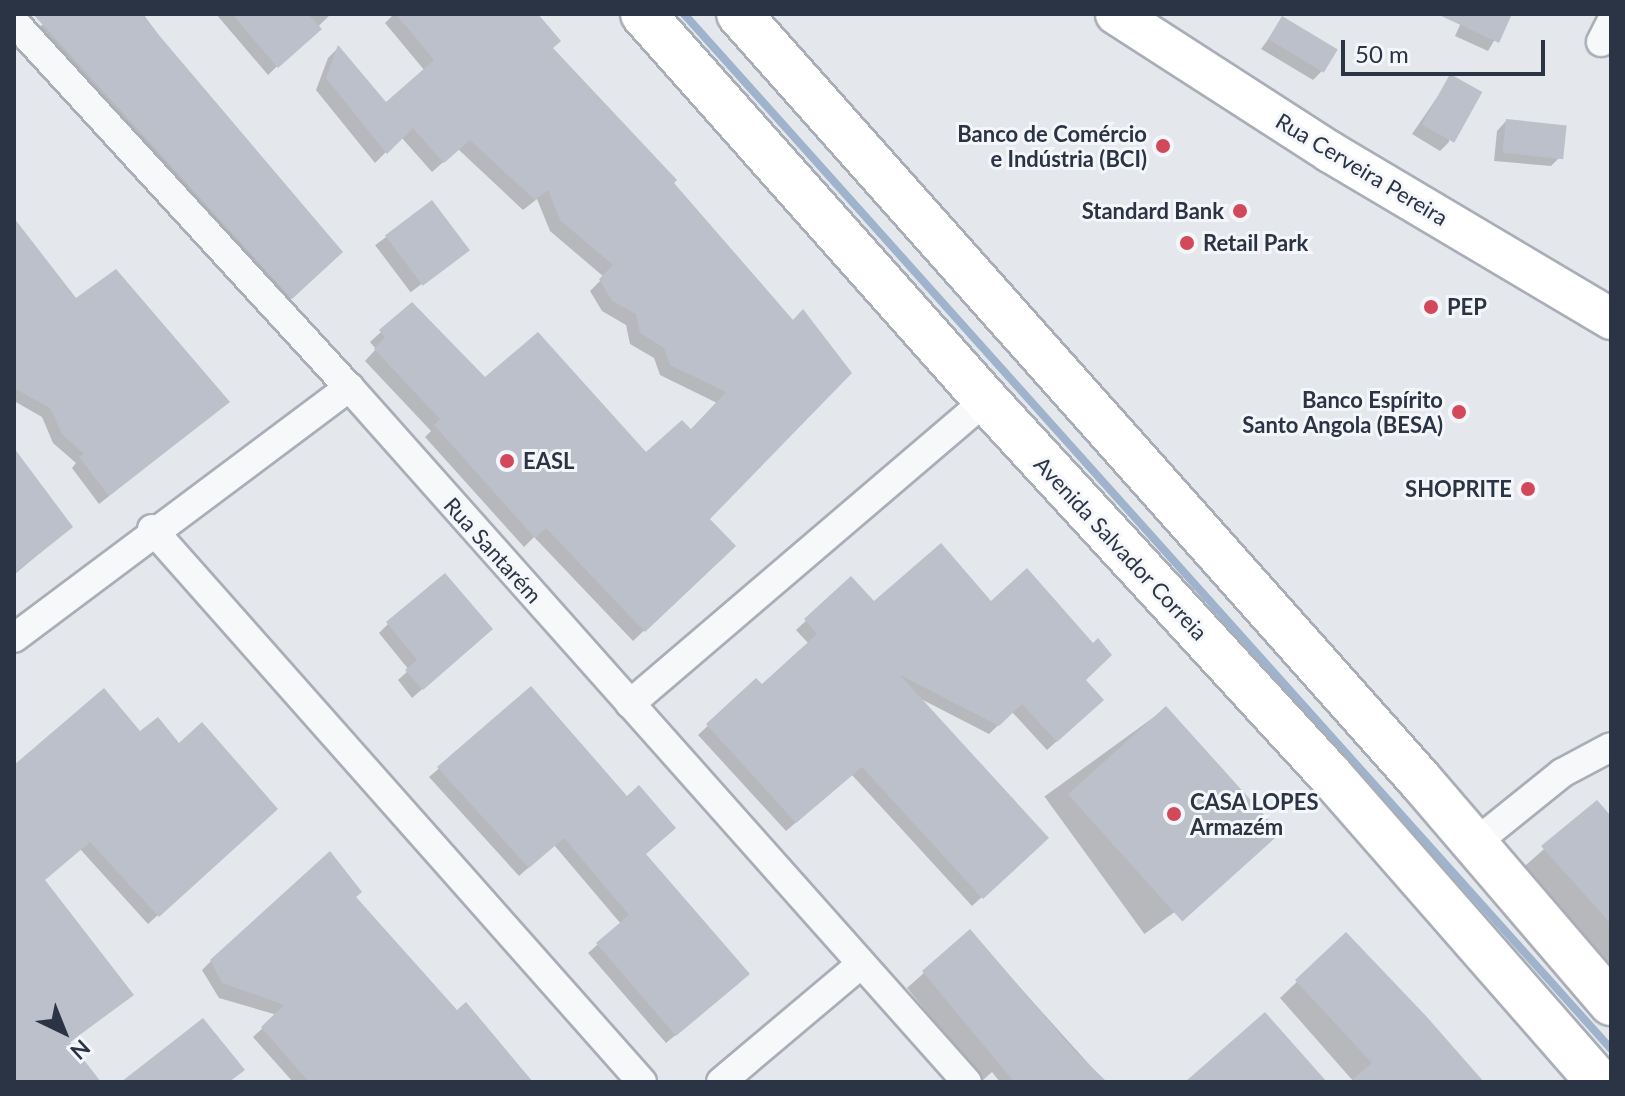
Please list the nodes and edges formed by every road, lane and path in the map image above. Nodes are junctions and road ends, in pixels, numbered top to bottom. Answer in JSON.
{"nodes":[{"id":1,"x":643,"y":14,"type":"edge"},
{"id":2,"x":739,"y":14,"type":"edge"},
{"id":3,"x":1116,"y":14,"type":"edge"},
{"id":4,"x":14,"y":22,"type":"edge"},
{"id":5,"x":1611,"y":319,"type":"edge"},
{"id":6,"x":349,"y":387,"type":"junction"},
{"id":7,"x":986,"y":400,"type":"junction"},
{"id":8,"x":152,"y":529,"type":"junction"},
{"id":9,"x":14,"y":638,"type":"edge"},
{"id":10,"x":630,"y":704,"type":"junction"},
{"id":11,"x":1611,"y":747,"type":"edge"},
{"id":12,"x":1474,"y":844,"type":"junction"},
{"id":13,"x":861,"y":964,"type":"junction"},
{"id":14,"x":1611,"y":1003,"type":"edge"},
{"id":15,"x":642,"y":1082,"type":"edge"},
{"id":16,"x":721,"y":1082,"type":"edge"},
{"id":17,"x":967,"y":1082,"type":"edge"},
{"id":18,"x":1599,"y":1082,"type":"edge"}],
"edges":[{"from":1,"to":7,"type":"main road","name":"Avenida Salvador Correia"},
{"from":2,"to":12,"type":"main road"},
{"from":3,"to":5,"type":"main road","name":"Rua Cerveira Pereira"},
{"from":4,"to":6,"type":"street","name":"Rua Santarém"},
{"from":6,"to":8,"type":"street"},
{"from":6,"to":10,"type":"street","name":"Rua Santarém"},
{"from":7,"to":10,"type":"street"},
{"from":7,"to":18,"type":"main road","name":"Avenida Salvador Correia"},
{"from":8,"to":9,"type":"street"},
{"from":8,"to":15,"type":"street"},
{"from":10,"to":13,"type":"street","name":"Rua Santarém"},
{"from":11,"to":12,"type":"street"},
{"from":12,"to":14,"type":"main road"},
{"from":13,"to":16,"type":"street"},
{"from":13,"to":17,"type":"street","name":"Rua Santarém"}]}
